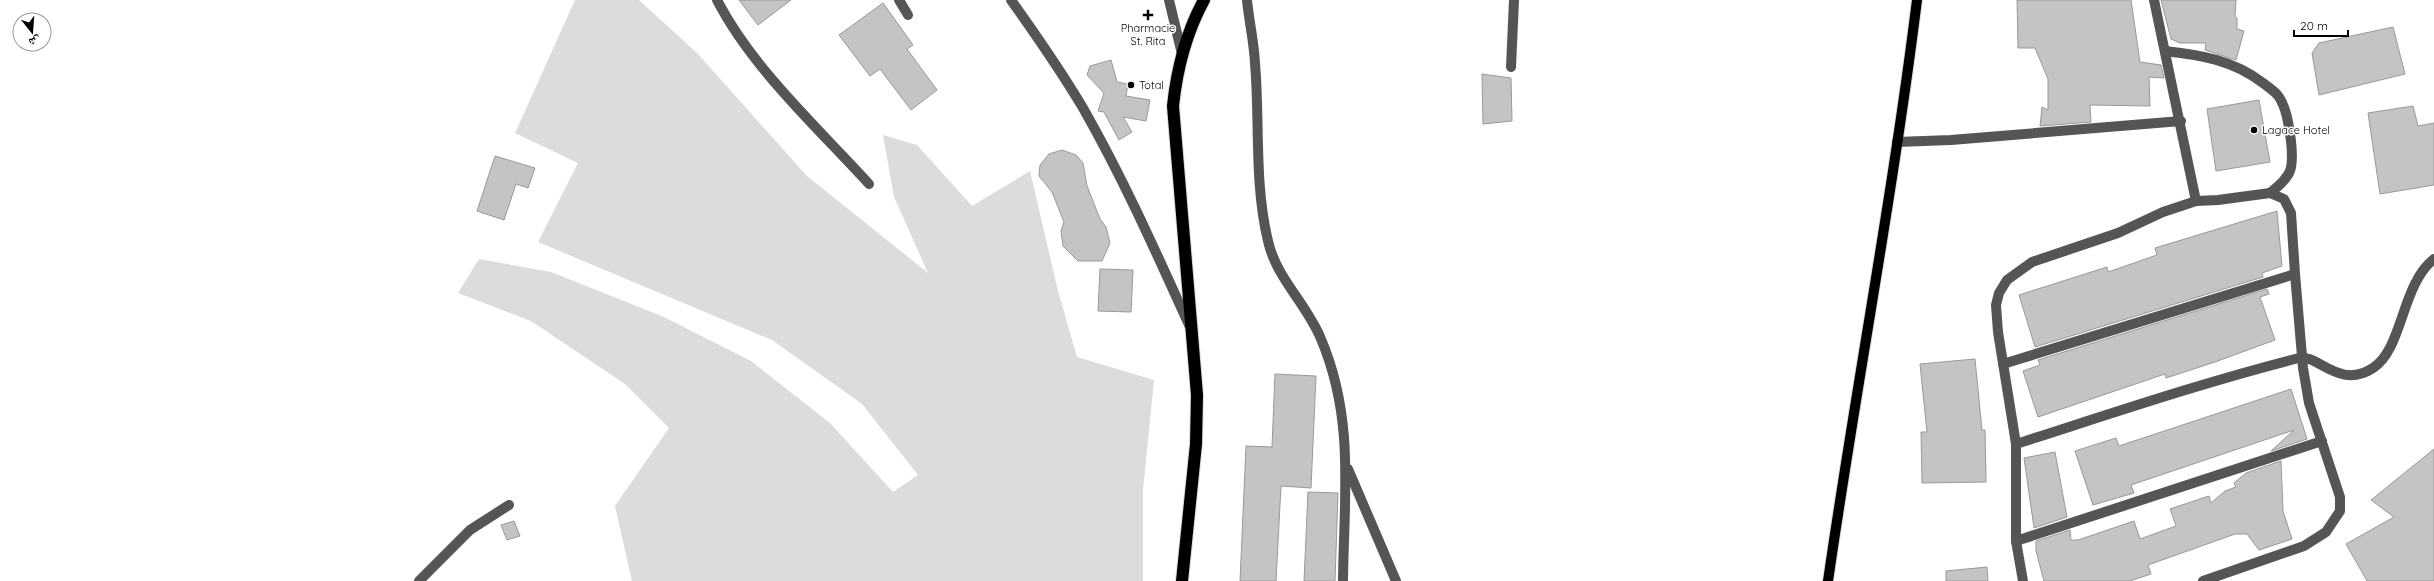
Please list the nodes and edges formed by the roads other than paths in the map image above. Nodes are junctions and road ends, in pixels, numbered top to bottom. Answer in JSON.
{"nodes":[{"id":1,"x":717,"y":0,"type":"edge"},
{"id":2,"x":899,"y":0,"type":"edge"},
{"id":3,"x":1011,"y":0,"type":"edge"},
{"id":4,"x":1169,"y":0,"type":"edge"},
{"id":5,"x":1204,"y":0,"type":"edge"},
{"id":6,"x":1247,"y":0,"type":"edge"},
{"id":7,"x":1514,"y":0,"type":"edge"},
{"id":8,"x":1917,"y":0,"type":"edge"},
{"id":9,"x":2154,"y":0,"type":"edge"},
{"id":10,"x":908,"y":15,"type":"dead end"},
{"id":11,"x":2166,"y":51,"type":"junction"},
{"id":12,"x":1182,"y":54,"type":"junction"},
{"id":13,"x":1511,"y":67,"type":"dead end"},
{"id":14,"x":2181,"y":121,"type":"junction"},
{"id":15,"x":1897,"y":142,"type":"junction"},
{"id":16,"x":869,"y":184,"type":"dead end"},
{"id":17,"x":2270,"y":193,"type":"junction"},
{"id":18,"x":2196,"y":201,"type":"junction"},
{"id":19,"x":2434,"y":259,"type":"edge"},
{"id":20,"x":2295,"y":274,"type":"junction"},
{"id":21,"x":1190,"y":328,"type":"junction"},
{"id":22,"x":2302,"y":358,"type":"junction"},
{"id":23,"x":2003,"y":364,"type":"junction"},
{"id":24,"x":2322,"y":441,"type":"junction"},
{"id":25,"x":2016,"y":444,"type":"junction"},
{"id":26,"x":1346,"y":465,"type":"junction"},
{"id":27,"x":509,"y":506,"type":"dead end"},
{"id":28,"x":2016,"y":542,"type":"junction"},
{"id":29,"x":1343,"y":580,"type":"edge"},
{"id":30,"x":419,"y":581,"type":"edge"},
{"id":31,"x":1182,"y":581,"type":"edge"},
{"id":32,"x":1396,"y":581,"type":"edge"},
{"id":33,"x":1828,"y":581,"type":"edge"},
{"id":34,"x":2023,"y":581,"type":"edge"},
{"id":35,"x":2203,"y":581,"type":"edge"}],
"edges":[{"from":1,"to":16,"type":"street"},
{"from":2,"to":10,"type":"street"},
{"from":3,"to":21,"type":"street"},
{"from":4,"to":12,"type":"street"},
{"from":5,"to":12,"type":"highway"},
{"from":6,"to":26,"type":"street"},
{"from":7,"to":13,"type":"street"},
{"from":8,"to":15,"type":"main road"},
{"from":9,"to":11,"type":"street"},
{"from":11,"to":14,"type":"street"},
{"from":11,"to":17,"type":"street"},
{"from":12,"to":21,"type":"highway"},
{"from":14,"to":15,"type":"street"},
{"from":14,"to":18,"type":"street"},
{"from":15,"to":33,"type":"main road"},
{"from":17,"to":18,"type":"street"},
{"from":17,"to":20,"type":"street"},
{"from":18,"to":23,"type":"street"},
{"from":19,"to":22,"type":"street"},
{"from":20,"to":22,"type":"street"},
{"from":20,"to":23,"type":"street"},
{"from":21,"to":31,"type":"highway"},
{"from":22,"to":24,"type":"street"},
{"from":22,"to":25,"type":"street"},
{"from":23,"to":25,"type":"street"},
{"from":24,"to":28,"type":"street"},
{"from":24,"to":35,"type":"street"},
{"from":25,"to":28,"type":"street"},
{"from":26,"to":29,"type":"street"},
{"from":26,"to":32,"type":"street"},
{"from":27,"to":30,"type":"street"},
{"from":28,"to":34,"type":"street"}]}
